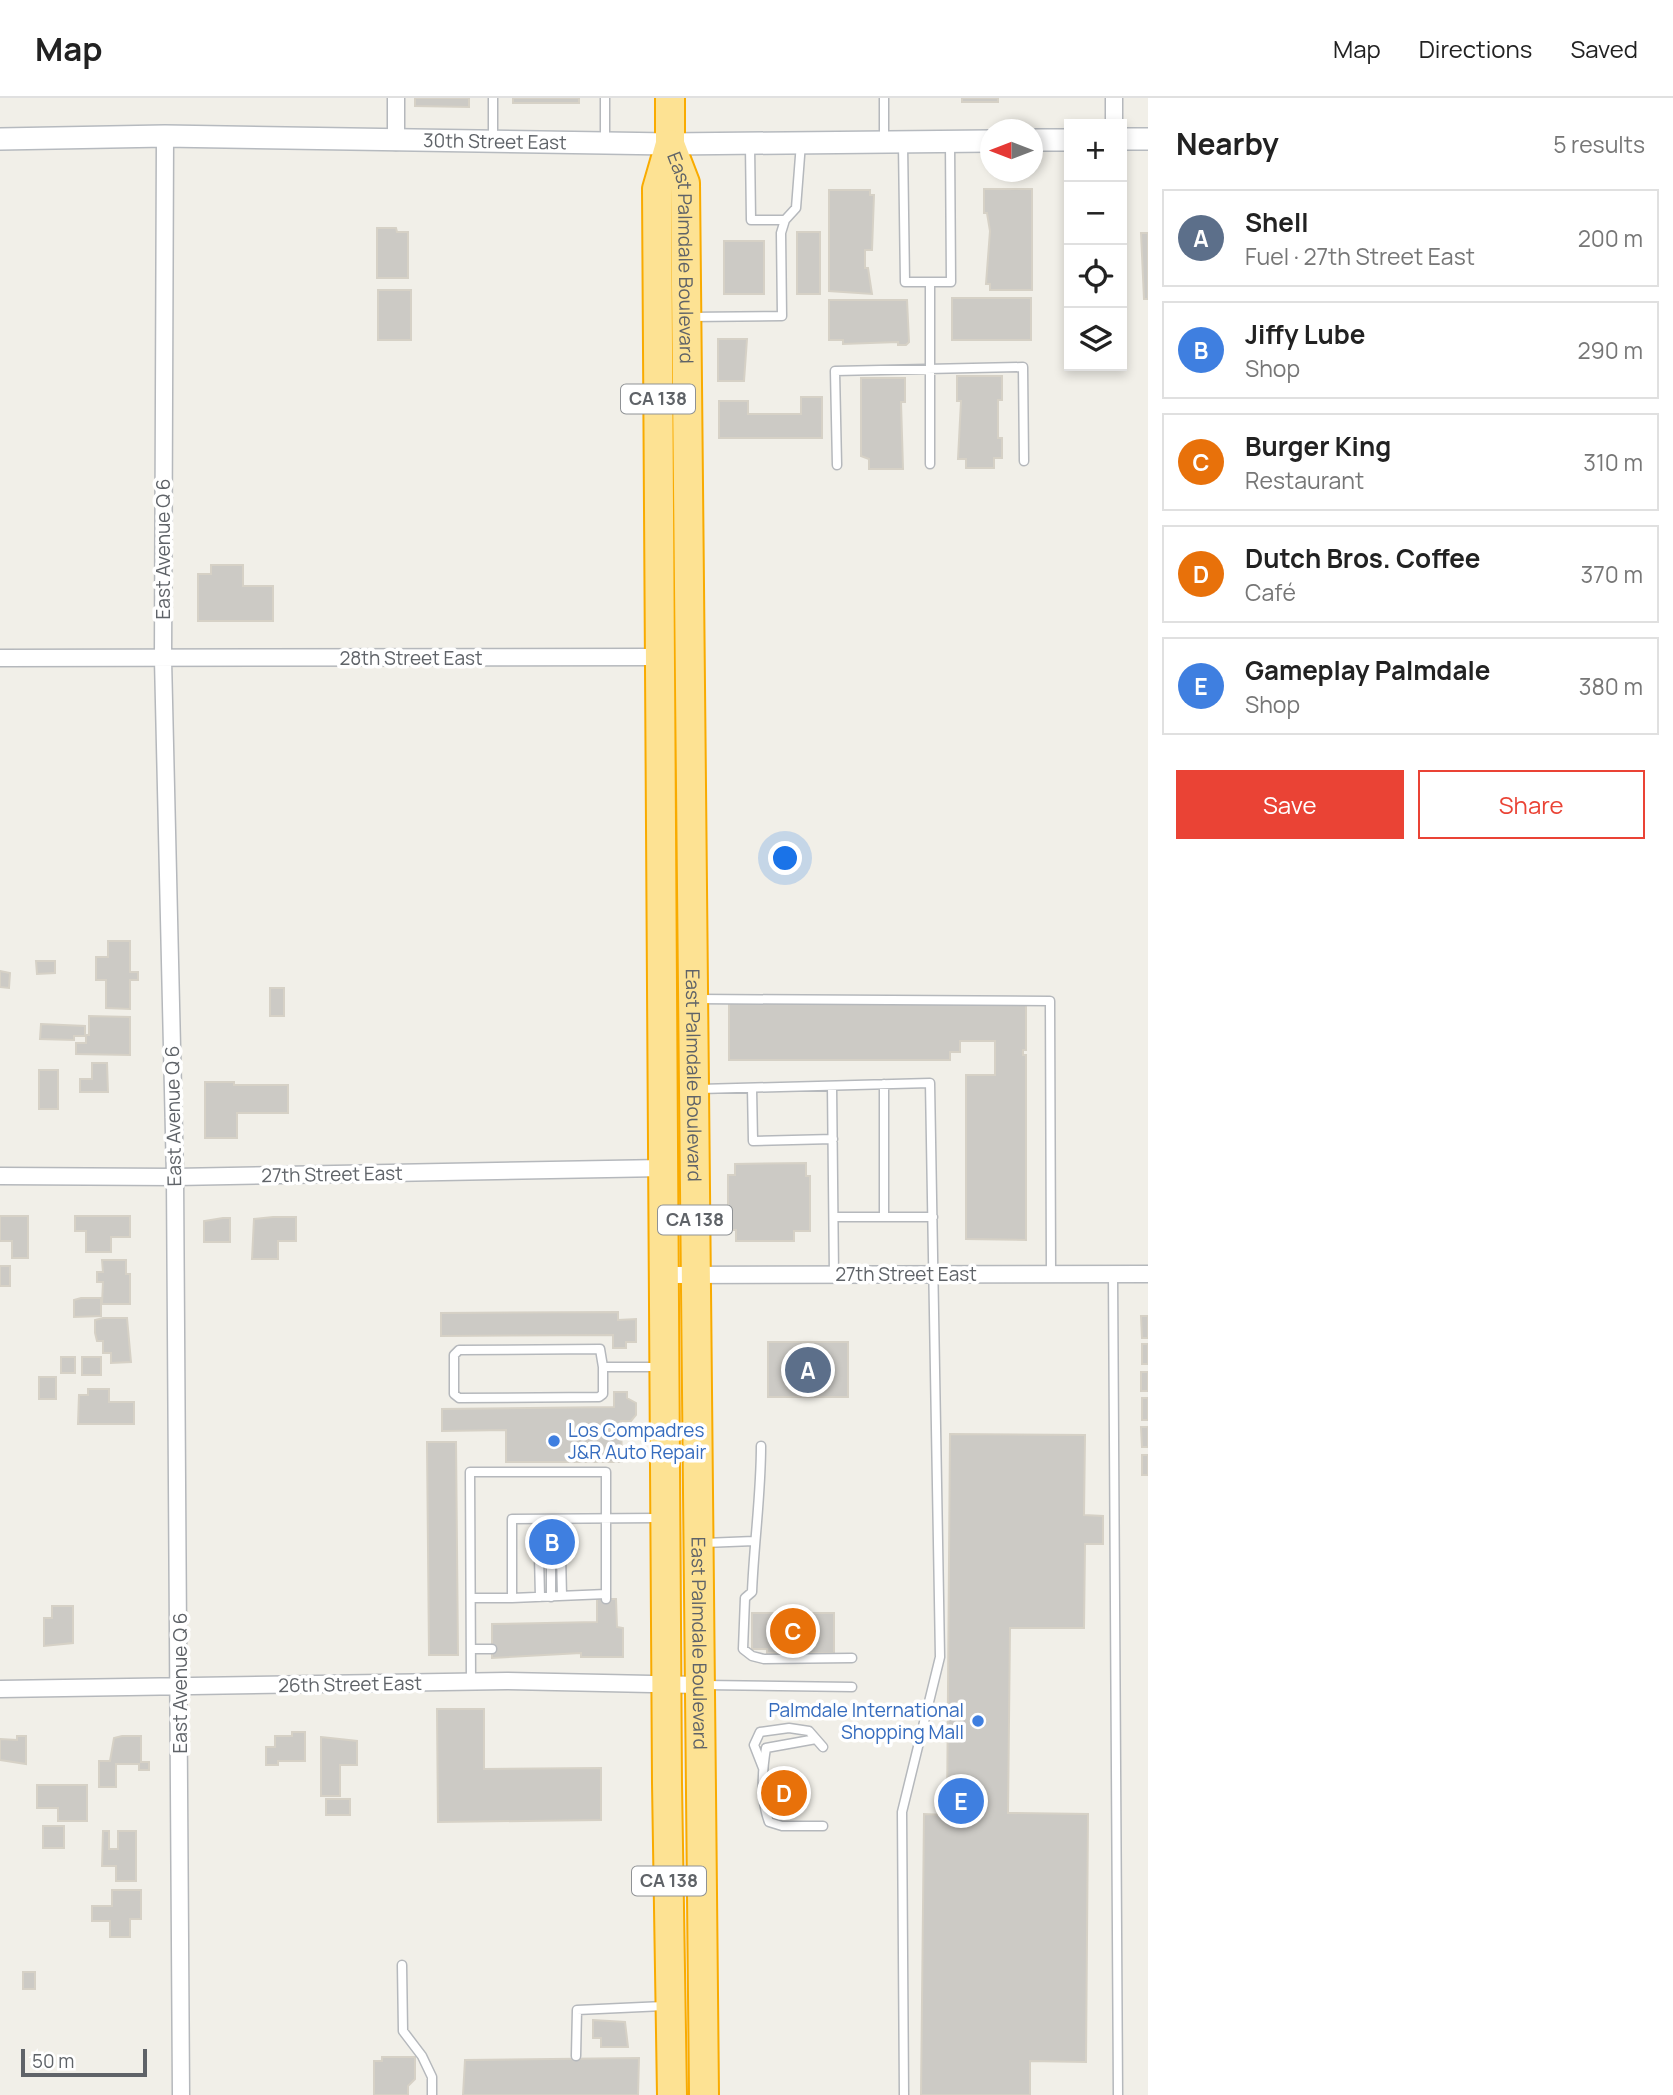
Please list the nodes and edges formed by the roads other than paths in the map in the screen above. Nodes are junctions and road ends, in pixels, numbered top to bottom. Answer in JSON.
{"nodes":[{"id":1,"x":396,"y":98,"type":"edge"},
{"id":2,"x":493,"y":98,"type":"edge"},
{"id":3,"x":605,"y":98,"type":"edge"},
{"id":4,"x":670,"y":98,"type":"edge"},
{"id":5,"x":884,"y":98,"type":"edge"},
{"id":6,"x":1114,"y":98,"type":"edge"},
{"id":7,"x":1114,"y":119,"type":"edge"},
{"id":8,"x":165,"y":136,"type":"junction"},
{"id":9,"x":0,"y":139,"type":"edge"},
{"id":10,"x":1127,"y":139,"type":"edge"},
{"id":11,"x":1148,"y":139,"type":"edge"},
{"id":12,"x":1043,"y":140,"type":"edge"},
{"id":13,"x":1064,"y":140,"type":"edge"},
{"id":14,"x":894,"y":141,"type":"junction"},
{"id":15,"x":950,"y":141,"type":"junction"},
{"id":16,"x":980,"y":141,"type":"edge"},
{"id":17,"x":396,"y":142,"type":"junction"},
{"id":18,"x":493,"y":142,"type":"junction"},
{"id":19,"x":801,"y":142,"type":"junction"},
{"id":20,"x":605,"y":143,"type":"junction"},
{"id":21,"x":750,"y":143,"type":"junction"},
{"id":22,"x":670,"y":144,"type":"junction"},
{"id":23,"x":785,"y":220,"type":"junction"},
{"id":24,"x":930,"y":283,"type":"junction"},
{"id":25,"x":687,"y":317,"type":"junction"},
{"id":26,"x":930,"y":370,"type":"junction"},
{"id":27,"x":1024,"y":461,"type":"dead end"},
{"id":28,"x":930,"y":464,"type":"dead end"},
{"id":29,"x":837,"y":466,"type":"dead end"},
{"id":30,"x":0,"y":657,"type":"edge"},
{"id":31,"x":660,"y":657,"type":"junction"},
{"id":32,"x":163,"y":660,"type":"junction"},
{"id":33,"x":694,"y":999,"type":"junction"},
{"id":34,"x":884,"y":1084,"type":"junction"},
{"id":35,"x":832,"y":1086,"type":"junction"},
{"id":36,"x":752,"y":1088,"type":"junction"},
{"id":37,"x":694,"y":1089,"type":"junction"},
{"id":38,"x":833,"y":1139,"type":"junction"},
{"id":39,"x":664,"y":1168,"type":"junction"},
{"id":40,"x":0,"y":1176,"type":"edge"},
{"id":41,"x":175,"y":1177,"type":"junction"},
{"id":42,"x":834,"y":1217,"type":"junction"},
{"id":43,"x":884,"y":1217,"type":"junction"},
{"id":44,"x":933,"y":1217,"type":"junction"},
{"id":45,"x":695,"y":1274,"type":"junction"},
{"id":46,"x":934,"y":1274,"type":"junction"},
{"id":47,"x":1051,"y":1274,"type":"junction"},
{"id":48,"x":1112,"y":1274,"type":"junction"},
{"id":49,"x":1148,"y":1274,"type":"edge"},
{"id":50,"x":664,"y":1275,"type":"junction"},
{"id":51,"x":834,"y":1275,"type":"junction"},
{"id":52,"x":603,"y":1367,"type":"junction"},
{"id":53,"x":664,"y":1367,"type":"junction"},
{"id":54,"x":761,"y":1446,"type":"dead end"},
{"id":55,"x":560,"y":1518,"type":"junction"},
{"id":56,"x":665,"y":1518,"type":"junction"},
{"id":57,"x":537,"y":1519,"type":"junction"},
{"id":58,"x":550,"y":1519,"type":"junction"},
{"id":59,"x":606,"y":1519,"type":"junction"},
{"id":60,"x":550,"y":1530,"type":"dead end"},
{"id":61,"x":560,"y":1530,"type":"dead end"},
{"id":62,"x":538,"y":1531,"type":"dead end"},
{"id":63,"x":754,"y":1541,"type":"junction"},
{"id":64,"x":699,"y":1543,"type":"junction"},
{"id":65,"x":561,"y":1554,"type":"dead end"},
{"id":66,"x":539,"y":1555,"type":"dead end"},
{"id":67,"x":551,"y":1555,"type":"dead end"},
{"id":68,"x":562,"y":1596,"type":"junction"},
{"id":69,"x":540,"y":1597,"type":"junction"},
{"id":70,"x":551,"y":1597,"type":"junction"},
{"id":71,"x":471,"y":1598,"type":"junction"},
{"id":72,"x":512,"y":1598,"type":"junction"},
{"id":73,"x":471,"y":1649,"type":"junction"},
{"id":74,"x":492,"y":1649,"type":"dead end"},
{"id":75,"x":852,"y":1658,"type":"dead end"},
{"id":76,"x":471,"y":1682,"type":"junction"},
{"id":77,"x":667,"y":1685,"type":"junction"},
{"id":78,"x":699,"y":1685,"type":"junction"},
{"id":79,"x":852,"y":1687,"type":"dead end"},
{"id":80,"x":180,"y":1688,"type":"junction"},
{"id":81,"x":0,"y":1689,"type":"edge"},
{"id":82,"x":817,"y":1739,"type":"junction"},
{"id":83,"x":824,"y":1747,"type":"dead end"},
{"id":84,"x":763,"y":1768,"type":"junction"},
{"id":85,"x":824,"y":1826,"type":"dead end"},
{"id":86,"x":402,"y":1965,"type":"dead end"},
{"id":87,"x":671,"y":2006,"type":"junction"},
{"id":88,"x":576,"y":2056,"type":"dead end"},
{"id":89,"x":181,"y":2095,"type":"edge"},
{"id":90,"x":432,"y":2095,"type":"edge"},
{"id":91,"x":672,"y":2095,"type":"edge"},
{"id":92,"x":704,"y":2095,"type":"edge"},
{"id":93,"x":905,"y":2095,"type":"edge"},
{"id":94,"x":1118,"y":2095,"type":"edge"}],
"edges":[{"from":1,"to":17,"type":"street"},
{"from":2,"to":18,"type":"lane"},
{"from":3,"to":20,"type":"lane"},
{"from":4,"to":22,"type":"highway","name":"East Palmdale Boulevard","number":"CA 138"},
{"from":5,"to":14,"type":"lane"},
{"from":6,"to":7,"type":"street"},
{"from":8,"to":9,"type":"street","name":"30th Street East"},
{"from":8,"to":17,"type":"street","name":"30th Street East"},
{"from":8,"to":32,"type":"street","name":"East Avenue Q 6"},
{"from":10,"to":11,"type":"street"},
{"from":12,"to":13,"type":"street"},
{"from":14,"to":15,"type":"street","name":"30th Street East"},
{"from":14,"to":19,"type":"street","name":"30th Street East"},
{"from":14,"to":24,"type":"lane"},
{"from":15,"to":16,"type":"street","name":"30th Street East"},
{"from":15,"to":24,"type":"lane"},
{"from":17,"to":18,"type":"street","name":"30th Street East"},
{"from":18,"to":20,"type":"street","name":"30th Street East"},
{"from":19,"to":21,"type":"street","name":"30th Street East"},
{"from":19,"to":23,"type":"lane"},
{"from":20,"to":22,"type":"street","name":"30th Street East"},
{"from":21,"to":22,"type":"street","name":"30th Street East"},
{"from":21,"to":23,"type":"lane"},
{"from":22,"to":25,"type":"highway","name":"East Palmdale Boulevard","number":"CA 138"},
{"from":22,"to":31,"type":"highway","name":"East Palmdale Boulevard","number":"CA 138"},
{"from":23,"to":25,"type":"lane"},
{"from":24,"to":26,"type":"lane"},
{"from":25,"to":33,"type":"highway","name":"East Palmdale Boulevard","number":"CA 138"},
{"from":26,"to":27,"type":"lane"},
{"from":26,"to":28,"type":"lane"},
{"from":26,"to":29,"type":"lane"},
{"from":30,"to":32,"type":"street","name":"28th Street East"},
{"from":31,"to":32,"type":"street","name":"28th Street East"},
{"from":31,"to":39,"type":"highway","name":"East Palmdale Boulevard","number":"CA 138"},
{"from":32,"to":41,"type":"street","name":"East Avenue Q 6"},
{"from":33,"to":37,"type":"highway","name":"East Palmdale Boulevard","number":"CA 138"},
{"from":33,"to":47,"type":"lane"},
{"from":34,"to":35,"type":"lane"},
{"from":34,"to":43,"type":"lane"},
{"from":34,"to":44,"type":"lane"},
{"from":35,"to":36,"type":"lane"},
{"from":35,"to":38,"type":"lane"},
{"from":36,"to":37,"type":"lane"},
{"from":36,"to":38,"type":"lane"},
{"from":37,"to":45,"type":"highway","name":"East Palmdale Boulevard","number":"CA 138"},
{"from":38,"to":42,"type":"lane"},
{"from":39,"to":41,"type":"street","name":"27th Street East"},
{"from":39,"to":50,"type":"highway","name":"East Palmdale Boulevard","number":"CA 138"},
{"from":40,"to":41,"type":"street","name":"27th Street East"},
{"from":41,"to":80,"type":"street","name":"East Avenue Q 6"},
{"from":42,"to":43,"type":"lane"},
{"from":42,"to":51,"type":"lane"},
{"from":43,"to":44,"type":"lane"},
{"from":44,"to":46,"type":"lane"},
{"from":45,"to":50,"type":"street","name":"27th Street East"},
{"from":45,"to":51,"type":"street","name":"27th Street East"},
{"from":45,"to":64,"type":"highway","name":"East Palmdale Boulevard","number":"CA 138"},
{"from":46,"to":47,"type":"street","name":"27th Street East"},
{"from":46,"to":51,"type":"street","name":"27th Street East"},
{"from":46,"to":93,"type":"lane"},
{"from":47,"to":48,"type":"street","name":"27th Street East"},
{"from":48,"to":49,"type":"street","name":"27th Street East"},
{"from":48,"to":94,"type":"lane"},
{"from":50,"to":53,"type":"highway","name":"East Palmdale Boulevard","number":"CA 138"},
{"from":52,"to":52,"type":"lane"},
{"from":52,"to":53,"type":"lane"},
{"from":53,"to":56,"type":"highway","name":"East Palmdale Boulevard","number":"CA 138"},
{"from":54,"to":63,"type":"lane"},
{"from":55,"to":58,"type":"lane"},
{"from":55,"to":59,"type":"lane"},
{"from":55,"to":61,"type":"lane"},
{"from":56,"to":59,"type":"lane"},
{"from":56,"to":77,"type":"highway","name":"East Palmdale Boulevard","number":"CA 138"},
{"from":57,"to":58,"type":"lane"},
{"from":57,"to":62,"type":"lane"},
{"from":57,"to":72,"type":"lane"},
{"from":58,"to":60,"type":"lane"},
{"from":59,"to":68,"type":"lane"},
{"from":59,"to":71,"type":"lane"},
{"from":63,"to":64,"type":"lane"},
{"from":63,"to":75,"type":"lane"},
{"from":64,"to":78,"type":"highway","name":"East Palmdale Boulevard","number":"CA 138"},
{"from":65,"to":68,"type":"lane"},
{"from":66,"to":69,"type":"lane"},
{"from":67,"to":70,"type":"lane"},
{"from":68,"to":70,"type":"lane"},
{"from":69,"to":70,"type":"lane"},
{"from":69,"to":72,"type":"lane"},
{"from":71,"to":72,"type":"lane"},
{"from":71,"to":73,"type":"lane"},
{"from":73,"to":74,"type":"lane"},
{"from":73,"to":76,"type":"lane"},
{"from":76,"to":77,"type":"street","name":"26th Street East"},
{"from":76,"to":80,"type":"street","name":"26th Street East"},
{"from":77,"to":78,"type":"street","name":"26th Street East"},
{"from":77,"to":87,"type":"highway","name":"East Palmdale Boulevard","number":"CA 138"},
{"from":78,"to":79,"type":"lane"},
{"from":78,"to":92,"type":"highway","name":"East Palmdale Boulevard","number":"CA 138"},
{"from":80,"to":81,"type":"street","name":"26th Street East"},
{"from":80,"to":89,"type":"street","name":"East Avenue Q 6"},
{"from":82,"to":83,"type":"lane"},
{"from":82,"to":84,"type":"lane"},
{"from":82,"to":84,"type":"lane"},
{"from":84,"to":85,"type":"lane"},
{"from":86,"to":90,"type":"lane"},
{"from":87,"to":88,"type":"lane"},
{"from":87,"to":91,"type":"highway","name":"East Palmdale Boulevard","number":"CA 138"}]}
